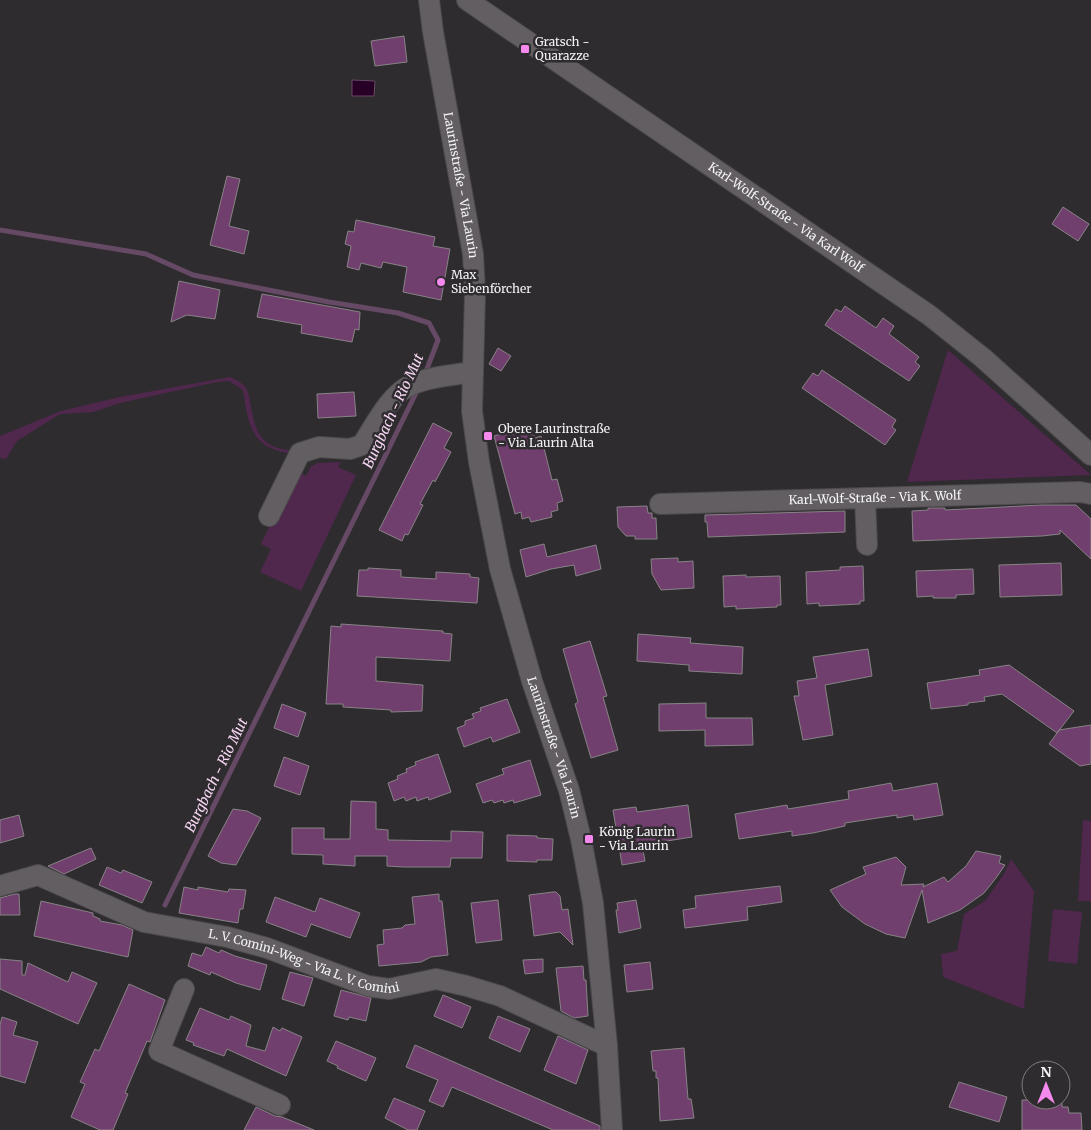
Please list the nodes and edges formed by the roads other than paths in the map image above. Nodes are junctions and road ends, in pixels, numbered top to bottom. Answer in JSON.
{"nodes":[{"id":1,"x":429,"y":0,"type":"edge"},
{"id":2,"x":467,"y":0,"type":"edge"},
{"id":3,"x":472,"y":372,"type":"junction"},
{"id":4,"x":1091,"y":455,"type":"edge"},
{"id":5,"x":1091,"y":494,"type":"edge"},
{"id":6,"x":865,"y":498,"type":"junction"},
{"id":7,"x":660,"y":504,"type":"dead end"},
{"id":8,"x":269,"y":516,"type":"dead end"},
{"id":9,"x":867,"y":545,"type":"dead end"},
{"id":10,"x":0,"y":886,"type":"edge"},
{"id":11,"x":184,"y":989,"type":"dead end"},
{"id":12,"x":607,"y":1046,"type":"junction"},
{"id":13,"x":280,"y":1106,"type":"dead end"},
{"id":14,"x":612,"y":1130,"type":"edge"}],
"edges":[{"from":1,"to":3,"type":"street","name":"Laurinstraße - Via Laurin"},
{"from":2,"to":4,"type":"street","name":"Karl-Wolf-Straße - Via Karl Wolf"},
{"from":3,"to":8,"type":"street"},
{"from":3,"to":12,"type":"street","name":"Laurinstraße - Via Laurin"},
{"from":5,"to":6,"type":"street","name":"Karl-Wolf-Straße - Via K. Wolf"},
{"from":6,"to":7,"type":"street","name":"Karl-Wolf-Straße - Via K. Wolf"},
{"from":6,"to":9,"type":"street"},
{"from":10,"to":12,"type":"street","name":"L. V. Comini-Weg - Via L. V. Comini"},
{"from":11,"to":13,"type":"street"},
{"from":12,"to":14,"type":"street","name":"Laurinstraße - Via Laurin"}]}
